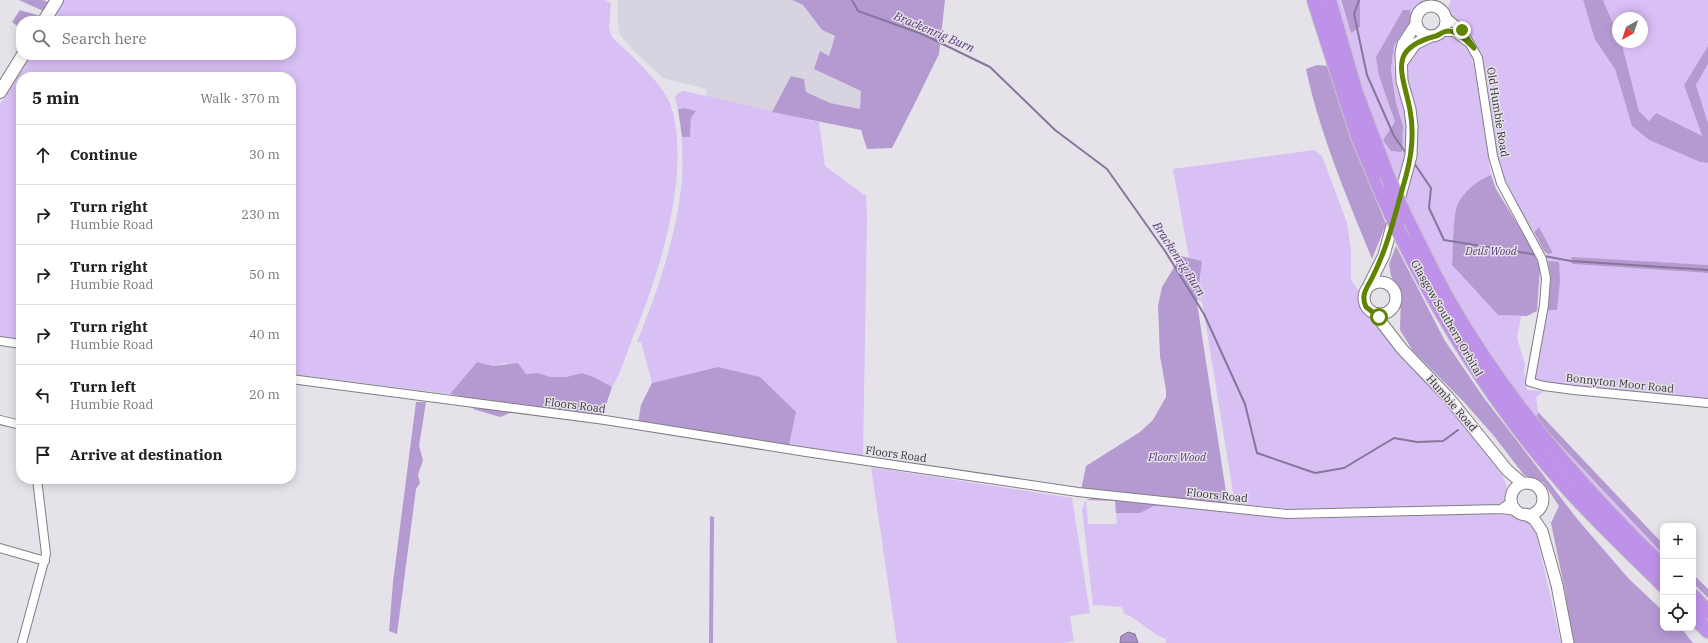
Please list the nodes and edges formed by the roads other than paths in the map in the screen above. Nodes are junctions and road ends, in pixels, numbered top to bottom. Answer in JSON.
{"nodes":[{"id":1,"x":57,"y":0,"type":"edge"},
{"id":2,"x":1314,"y":0,"type":"edge"},
{"id":3,"x":1329,"y":0,"type":"edge"},
{"id":4,"x":1446,"y":0,"type":"edge"},
{"id":5,"x":1435,"y":3,"type":"edge"},
{"id":6,"x":1445,"y":15,"type":"junction"},
{"id":7,"x":47,"y":16,"type":"edge"},
{"id":8,"x":1416,"y":24,"type":"junction"},
{"id":9,"x":1443,"y":32,"type":"junction"},
{"id":10,"x":1429,"y":37,"type":"junction"},
{"id":11,"x":1474,"y":48,"type":"junction"},
{"id":12,"x":20,"y":60,"type":"edge"},
{"id":13,"x":1401,"y":64,"type":"junction"},
{"id":14,"x":0,"y":92,"type":"edge"},
{"id":15,"x":1384,"y":255,"type":"junction"},
{"id":16,"x":1369,"y":285,"type":"junction"},
{"id":17,"x":1393,"y":288,"type":"junction"},
{"id":18,"x":1394,"y":306,"type":"junction"},
{"id":19,"x":1375,"y":314,"type":"junction"},
{"id":20,"x":1395,"y":338,"type":"junction"},
{"id":21,"x":0,"y":341,"type":"edge"},
{"id":22,"x":16,"y":343,"type":"edge"},
{"id":23,"x":296,"y":380,"type":"edge"},
{"id":24,"x":1530,"y":382,"type":"joint"},
{"id":25,"x":1708,"y":403,"type":"edge"},
{"id":26,"x":0,"y":420,"type":"edge"},
{"id":27,"x":16,"y":424,"type":"edge"},
{"id":28,"x":1507,"y":470,"type":"junction"},
{"id":29,"x":1522,"y":483,"type":"junction"},
{"id":30,"x":38,"y":484,"type":"edge"},
{"id":31,"x":1516,"y":505,"type":"junction"},
{"id":32,"x":1541,"y":506,"type":"junction"},
{"id":33,"x":1542,"y":531,"type":"junction"},
{"id":34,"x":0,"y":548,"type":"edge"},
{"id":35,"x":45,"y":561,"type":"junction"},
{"id":36,"x":1660,"y":564,"type":"edge"},
{"id":37,"x":1660,"y":582,"type":"edge"},
{"id":38,"x":1696,"y":599,"type":"edge"},
{"id":39,"x":1708,"y":612,"type":"edge"},
{"id":40,"x":1696,"y":619,"type":"edge"},
{"id":41,"x":1708,"y":631,"type":"edge"},
{"id":42,"x":22,"y":643,"type":"edge"},
{"id":43,"x":1568,"y":643,"type":"edge"}],
"edges":[{"from":1,"to":7,"type":"main road"},
{"from":2,"to":37,"type":"highway","name":"Glasgow Southern Orbital","bridge":true},
{"from":3,"to":36,"type":"highway","name":"Glasgow Southern Orbital","bridge":true},
{"from":4,"to":6,"type":"street"},
{"from":5,"to":6,"type":"street"},
{"from":5,"to":8,"type":"street"},
{"from":6,"to":9,"type":"street"},
{"from":6,"to":11,"type":"street"},
{"from":8,"to":10,"type":"street"},
{"from":8,"to":13,"type":"street"},
{"from":9,"to":10,"type":"street"},
{"from":9,"to":11,"type":"street"},
{"from":10,"to":13,"type":"street"},
{"from":11,"to":24,"type":"street","name":"Old Humbie Road"},
{"from":12,"to":14,"type":"main road"},
{"from":13,"to":15,"type":"street"},
{"from":15,"to":16,"type":"street"},
{"from":15,"to":17,"type":"street"},
{"from":16,"to":17,"type":"street"},
{"from":16,"to":19,"type":"street"},
{"from":17,"to":18,"type":"street"},
{"from":18,"to":19,"type":"street"},
{"from":18,"to":20,"type":"street","name":"Humbie Road"},
{"from":19,"to":20,"type":"street","name":"Humbie Road"},
{"from":20,"to":28,"type":"street","name":"Humbie Road"},
{"from":21,"to":22,"type":"street"},
{"from":23,"to":31,"type":"street","name":"Floors Road"},
{"from":24,"to":25,"type":"street","name":"Bonnyton Moor Road"},
{"from":26,"to":27,"type":"street"},
{"from":28,"to":29,"type":"street","name":"Humbie Road"},
{"from":28,"to":31,"type":"street","name":"Humbie Road"},
{"from":29,"to":31,"type":"street"},
{"from":29,"to":32,"type":"street"},
{"from":30,"to":35,"type":"street"},
{"from":31,"to":32,"type":"street"},
{"from":31,"to":33,"type":"street"},
{"from":32,"to":33,"type":"street"},
{"from":33,"to":43,"type":"street"},
{"from":34,"to":35,"type":"street"},
{"from":35,"to":42,"type":"street"},
{"from":38,"to":39,"type":"highway"},
{"from":40,"to":41,"type":"highway"}]}
